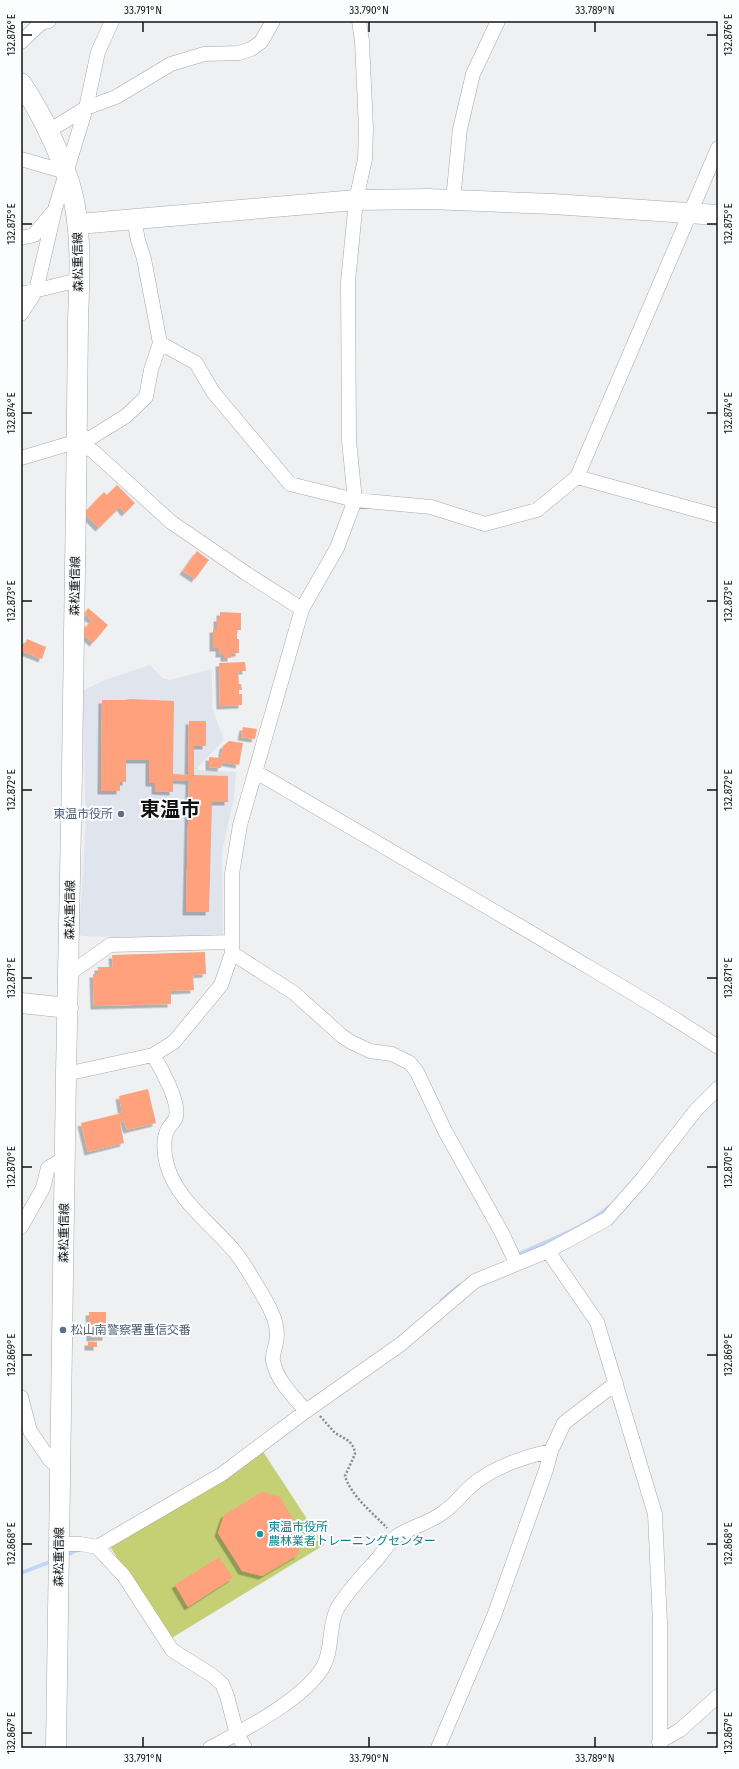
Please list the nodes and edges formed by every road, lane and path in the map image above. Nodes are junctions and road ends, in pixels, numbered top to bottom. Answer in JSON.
{"nodes":[{"id":1,"x":49,"y":21,"type":"edge"},
{"id":2,"x":112,"y":21,"type":"edge"},
{"id":3,"x":273,"y":21,"type":"edge"},
{"id":4,"x":358,"y":21,"type":"edge"},
{"id":5,"x":498,"y":21,"type":"edge"},
{"id":6,"x":21,"y":42,"type":"edge"},
{"id":7,"x":21,"y":83,"type":"edge"},
{"id":8,"x":86,"y":108,"type":"junction"},
{"id":9,"x":48,"y":132,"type":"junction"},
{"id":10,"x":718,"y":148,"type":"edge"},
{"id":11,"x":21,"y":159,"type":"edge"},
{"id":12,"x":66,"y":172,"type":"junction"},
{"id":13,"x":356,"y":200,"type":"junction"},
{"id":14,"x":453,"y":200,"type":"junction"},
{"id":15,"x":55,"y":209,"type":"junction"},
{"id":16,"x":690,"y":214,"type":"junction"},
{"id":17,"x":718,"y":215,"type":"edge"},
{"id":18,"x":134,"y":219,"type":"junction"},
{"id":19,"x":78,"y":224,"type":"junction"},
{"id":20,"x":21,"y":238,"type":"edge"},
{"id":21,"x":79,"y":280,"type":"junction"},
{"id":22,"x":36,"y":291,"type":"junction"},
{"id":23,"x":21,"y":294,"type":"edge"},
{"id":24,"x":21,"y":314,"type":"edge"},
{"id":25,"x":160,"y":343,"type":"junction"},
{"id":26,"x":77,"y":442,"type":"junction"},
{"id":27,"x":21,"y":458,"type":"edge"},
{"id":28,"x":577,"y":477,"type":"junction"},
{"id":29,"x":355,"y":500,"type":"junction"},
{"id":30,"x":718,"y":516,"type":"edge"},
{"id":31,"x":302,"y":609,"type":"junction"},
{"id":32,"x":256,"y":772,"type":"junction"},
{"id":33,"x":232,"y":947,"type":"junction"},
{"id":34,"x":69,"y":974,"type":"junction"},
{"id":35,"x":21,"y":1003,"type":"edge"},
{"id":36,"x":68,"y":1008,"type":"junction"},
{"id":37,"x":718,"y":1047,"type":"edge"},
{"id":38,"x":153,"y":1055,"type":"junction"},
{"id":39,"x":66,"y":1074,"type":"junction"},
{"id":40,"x":718,"y":1088,"type":"edge"},
{"id":41,"x":65,"y":1158,"type":"junction"},
{"id":42,"x":21,"y":1227,"type":"edge"},
{"id":43,"x":548,"y":1251,"type":"junction"},
{"id":44,"x":516,"y":1263,"type":"junction"},
{"id":45,"x":616,"y":1383,"type":"junction"},
{"id":46,"x":21,"y":1397,"type":"edge"},
{"id":47,"x":309,"y":1409,"type":"junction"},
{"id":48,"x":551,"y":1451,"type":"junction"},
{"id":49,"x":61,"y":1469,"type":"junction"},
{"id":50,"x":396,"y":1537,"type":"junction"},
{"id":51,"x":59,"y":1544,"type":"junction"},
{"id":52,"x":97,"y":1547,"type":"junction"},
{"id":53,"x":718,"y":1696,"type":"edge"},
{"id":54,"x":237,"y":1734,"type":"junction"},
{"id":55,"x":659,"y":1745,"type":"edge"},
{"id":56,"x":56,"y":1748,"type":"edge"},
{"id":57,"x":210,"y":1748,"type":"edge"},
{"id":58,"x":245,"y":1748,"type":"edge"},
{"id":59,"x":438,"y":1748,"type":"edge"}],
"edges":[{"from":1,"to":6,"type":"street"},
{"from":2,"to":8,"type":"street"},
{"from":3,"to":8,"type":"street"},
{"from":4,"to":13,"type":"street"},
{"from":5,"to":14,"type":"street"},
{"from":7,"to":9,"type":"main road","name":"森松重信線"},
{"from":8,"to":9,"type":"street"},
{"from":8,"to":12,"type":"street"},
{"from":9,"to":12,"type":"main road","name":"森松重信線"},
{"from":10,"to":16,"type":"street"},
{"from":11,"to":12,"type":"street"},
{"from":12,"to":15,"type":"street"},
{"from":12,"to":19,"type":"main road","name":"森松重信線"},
{"from":13,"to":14,"type":"main road"},
{"from":13,"to":18,"type":"main road"},
{"from":13,"to":29,"type":"street"},
{"from":14,"to":16,"type":"main road"},
{"from":15,"to":20,"type":"street"},
{"from":15,"to":22,"type":"street"},
{"from":16,"to":17,"type":"main road"},
{"from":16,"to":28,"type":"street"},
{"from":18,"to":19,"type":"main road"},
{"from":18,"to":25,"type":"street"},
{"from":19,"to":21,"type":"main road","name":"森松重信線"},
{"from":21,"to":22,"type":"street"},
{"from":21,"to":26,"type":"main road","name":"森松重信線"},
{"from":22,"to":23,"type":"street"},
{"from":22,"to":24,"type":"street"},
{"from":25,"to":26,"type":"street"},
{"from":25,"to":29,"type":"street"},
{"from":26,"to":27,"type":"street"},
{"from":26,"to":31,"type":"street"},
{"from":26,"to":34,"type":"main road","name":"森松重信線"},
{"from":28,"to":29,"type":"street"},
{"from":28,"to":30,"type":"street"},
{"from":29,"to":31,"type":"street"},
{"from":31,"to":32,"type":"street"},
{"from":32,"to":33,"type":"street"},
{"from":32,"to":37,"type":"street"},
{"from":33,"to":34,"type":"street"},
{"from":33,"to":38,"type":"street"},
{"from":33,"to":44,"type":"street"},
{"from":34,"to":36,"type":"main road","name":"森松重信線"},
{"from":35,"to":36,"type":"main road"},
{"from":36,"to":39,"type":"main road","name":"森松重信線"},
{"from":38,"to":39,"type":"street"},
{"from":38,"to":47,"type":"street"},
{"from":39,"to":41,"type":"main road","name":"森松重信線"},
{"from":40,"to":43,"type":"street"},
{"from":41,"to":42,"type":"street"},
{"from":41,"to":49,"type":"main road","name":"森松重信線"},
{"from":43,"to":44,"type":"street"},
{"from":43,"to":45,"type":"street"},
{"from":44,"to":47,"type":"street"},
{"from":45,"to":48,"type":"street"},
{"from":45,"to":55,"type":"street"},
{"from":46,"to":49,"type":"street"},
{"from":47,"to":50,"type":"path"},
{"from":47,"to":52,"type":"street"},
{"from":48,"to":50,"type":"street"},
{"from":48,"to":59,"type":"street"},
{"from":49,"to":51,"type":"main road","name":"森松重信線"},
{"from":50,"to":54,"type":"street"},
{"from":51,"to":52,"type":"street"},
{"from":51,"to":56,"type":"main road","name":"森松重信線"},
{"from":52,"to":54,"type":"street"},
{"from":53,"to":55,"type":"street"},
{"from":54,"to":57,"type":"street"},
{"from":54,"to":58,"type":"street"}]}
